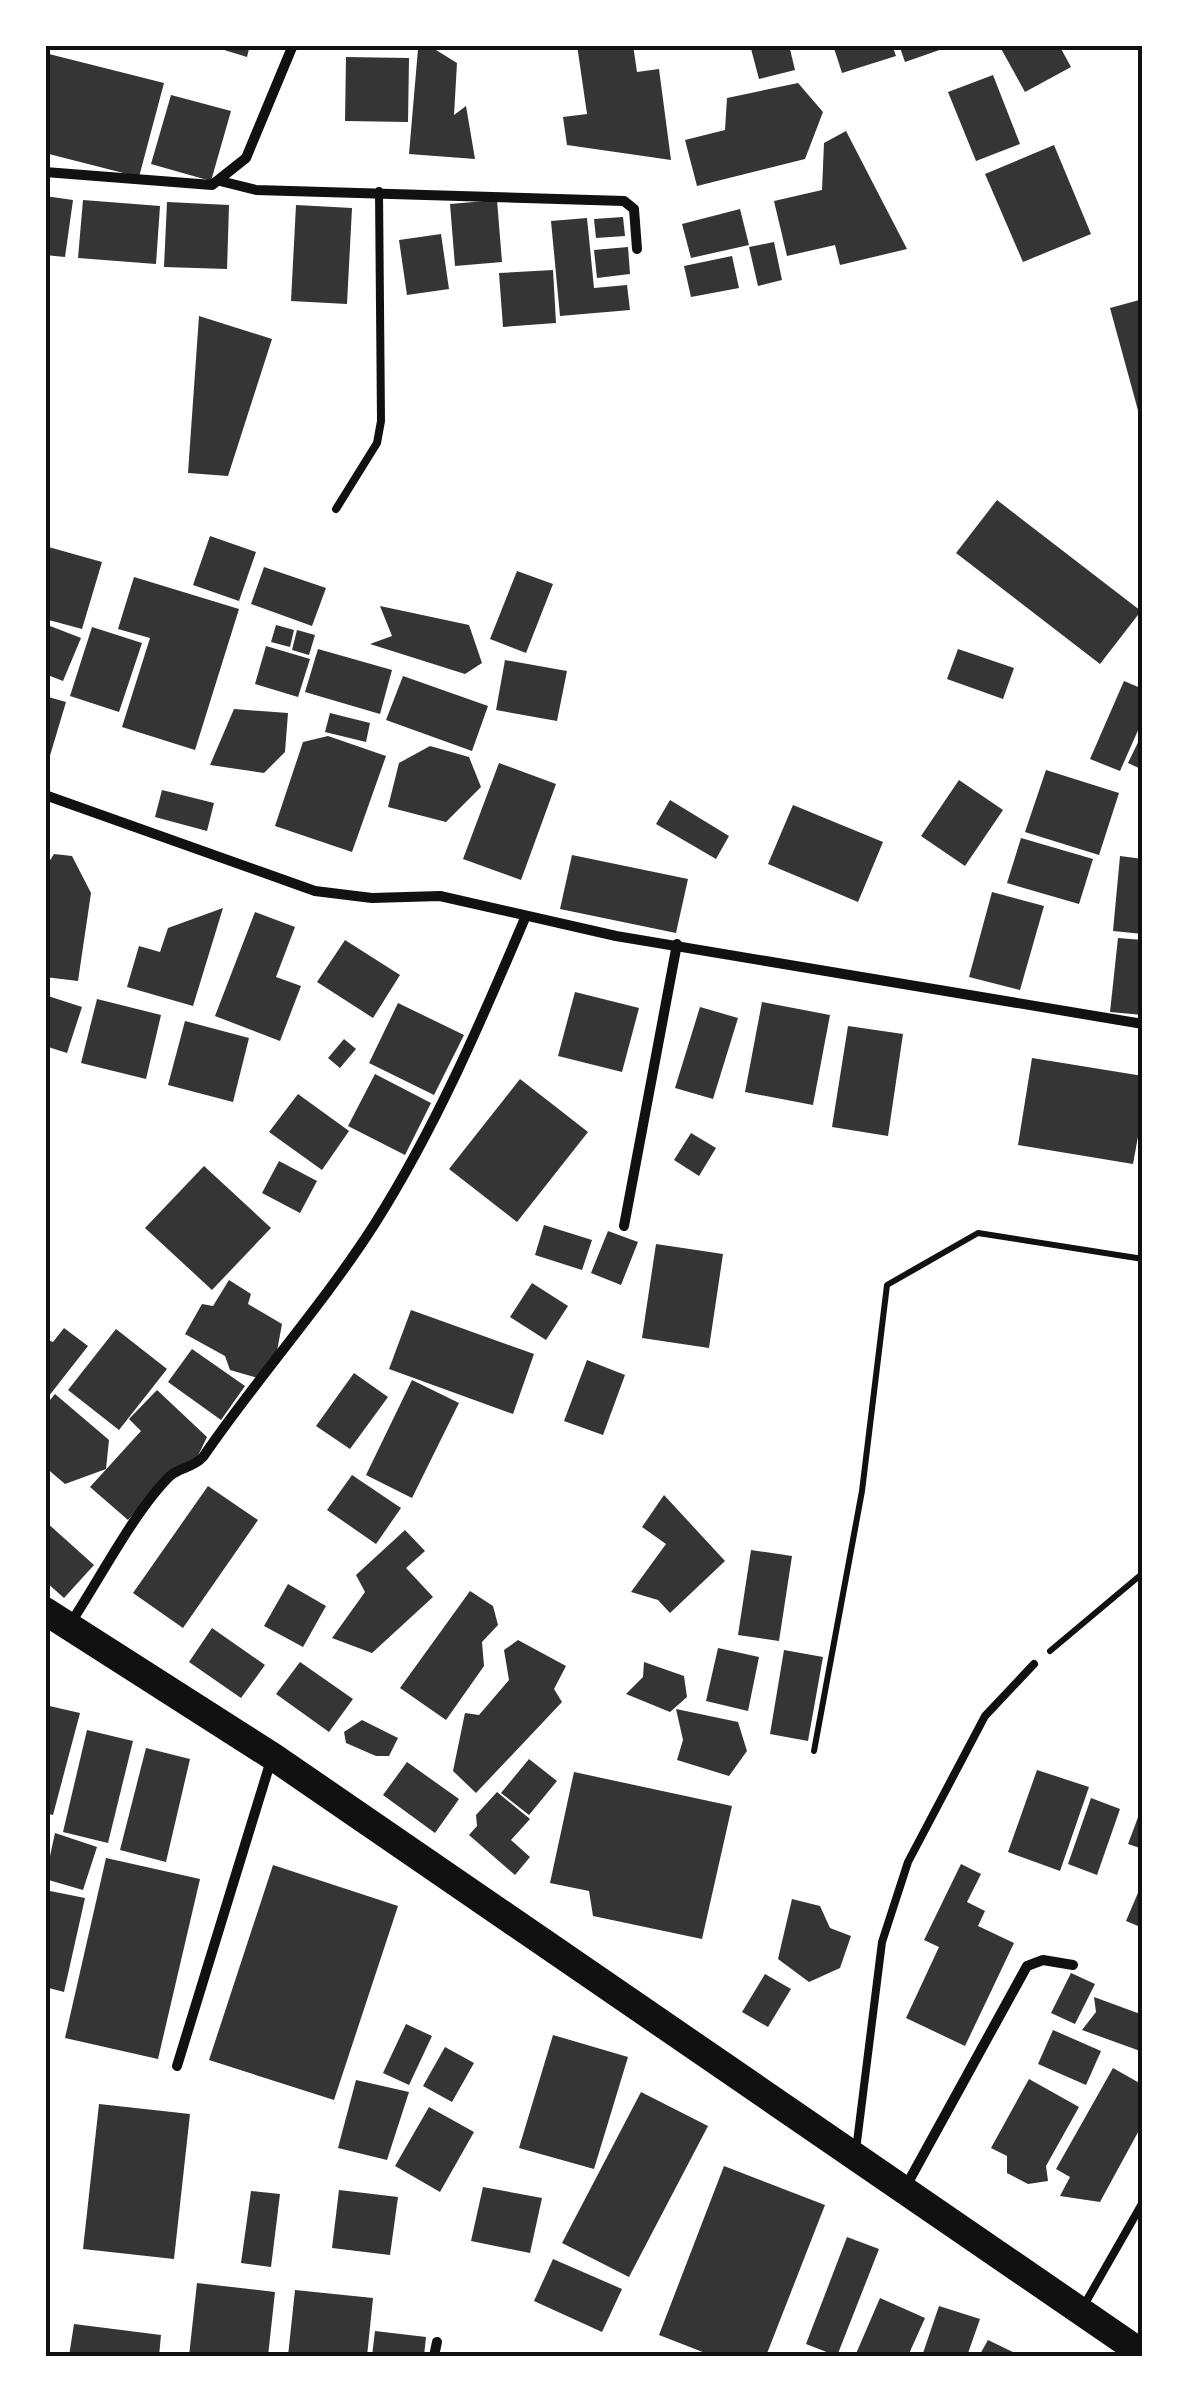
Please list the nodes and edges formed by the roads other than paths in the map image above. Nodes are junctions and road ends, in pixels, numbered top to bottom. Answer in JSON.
{"nodes":[{"id":1,"x":294,"y":45,"type":"edge"},
{"id":2,"x":45,"y":172,"type":"edge"},
{"id":3,"x":220,"y":181,"type":"junction"},
{"id":4,"x":378,"y":192,"type":"junction"},
{"id":5,"x":638,"y":249,"type":"dead end"},
{"id":6,"x":336,"y":509,"type":"dead end"},
{"id":7,"x":45,"y":796,"type":"edge"},
{"id":8,"x":524,"y":918,"type":"junction"},
{"id":9,"x":677,"y":944,"type":"junction"},
{"id":10,"x":1143,"y":1024,"type":"edge"},
{"id":11,"x":624,"y":1226,"type":"dead end"},
{"id":12,"x":45,"y":1611,"type":"edge"},
{"id":13,"x":70,"y":1624,"type":"junction"},
{"id":14,"x":1034,"y":1664,"type":"road end"},
{"id":15,"x":272,"y":1756,"type":"junction"},
{"id":16,"x":1073,"y":1965,"type":"dead end"},
{"id":17,"x":177,"y":2066,"type":"dead end"},
{"id":18,"x":854,"y":2160,"type":"junction"},
{"id":19,"x":902,"y":2193,"type":"junction"},
{"id":20,"x":1143,"y":2202,"type":"edge"},
{"id":21,"x":1080,"y":2311,"type":"junction"},
{"id":22,"x":437,"y":2342,"type":"dead end"},
{"id":23,"x":1143,"y":2354,"type":"edge"},
{"id":24,"x":434,"y":2356,"type":"edge"}],
"edges":[{"from":1,"to":3,"type":"street"},
{"from":2,"to":3,"type":"street"},
{"from":3,"to":4,"type":"street"},
{"from":4,"to":5,"type":"street"},
{"from":4,"to":6,"type":"lane"},
{"from":7,"to":8,"type":"street"},
{"from":8,"to":9,"type":"street"},
{"from":8,"to":13,"type":"street"},
{"from":9,"to":10,"type":"street"},
{"from":9,"to":11,"type":"street"},
{"from":12,"to":13,"type":"highway"},
{"from":13,"to":15,"type":"highway"},
{"from":14,"to":18,"type":"lane"},
{"from":15,"to":17,"type":"street"},
{"from":15,"to":18,"type":"highway"},
{"from":16,"to":19,"type":"street"},
{"from":18,"to":19,"type":"highway"},
{"from":19,"to":21,"type":"highway"},
{"from":20,"to":21,"type":"lane"},
{"from":21,"to":23,"type":"highway"},
{"from":22,"to":24,"type":"street"}]}
